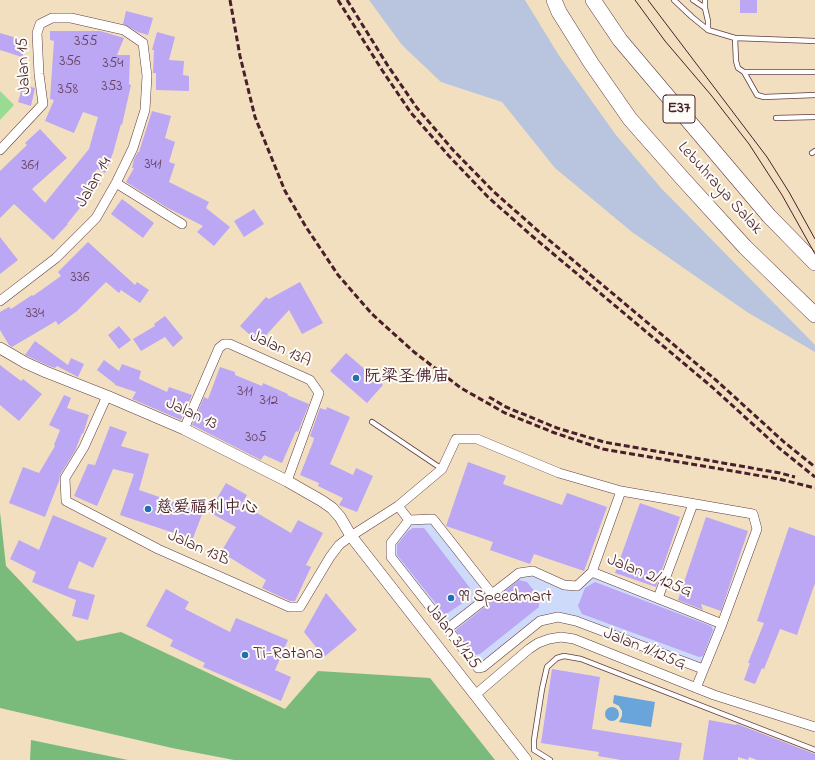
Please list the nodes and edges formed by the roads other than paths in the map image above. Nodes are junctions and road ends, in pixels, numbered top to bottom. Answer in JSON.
{"nodes":[{"id":1,"x":554,"y":0,"type":"edge"},
{"id":2,"x":593,"y":0,"type":"edge"},
{"id":3,"x":674,"y":0,"type":"edge"},
{"id":4,"x":693,"y":0,"type":"edge"},
{"id":5,"x":705,"y":0,"type":"edge"},
{"id":6,"x":704,"y":8,"type":"junction"},
{"id":7,"x":708,"y":30,"type":"junction"},
{"id":8,"x":735,"y":38,"type":"junction"},
{"id":9,"x":815,"y":41,"type":"edge"},
{"id":10,"x":143,"y":43,"type":"joint"},
{"id":11,"x":744,"y":72,"type":"junction"},
{"id":12,"x":815,"y":72,"type":"edge"},
{"id":13,"x":815,"y":95,"type":"edge"},
{"id":14,"x":815,"y":117,"type":"edge"},
{"id":15,"x":776,"y":118,"type":"dead end"},
{"id":16,"x":0,"y":150,"type":"edge"},
{"id":17,"x":116,"y":183,"type":"junction"},
{"id":18,"x":182,"y":224,"type":"dead end"},
{"id":19,"x":815,"y":262,"type":"edge"},
{"id":20,"x":0,"y":301,"type":"edge"},
{"id":21,"x":815,"y":315,"type":"edge"},
{"id":22,"x":0,"y":348,"type":"edge"},
{"id":23,"x":107,"y":396,"type":"junction"},
{"id":24,"x":372,"y":422,"type":"dead end"},
{"id":25,"x":184,"y":429,"type":"junction"},
{"id":26,"x":442,"y":469,"type":"junction"},
{"id":27,"x":287,"y":481,"type":"junction"},
{"id":28,"x":622,"y":491,"type":"junction"},
{"id":29,"x":693,"y":504,"type":"junction"},
{"id":30,"x":398,"y":506,"type":"junction"},
{"id":31,"x":408,"y":520,"type":"junction"},
{"id":32,"x":351,"y":536,"type":"junction"},
{"id":33,"x":592,"y":572,"type":"junction"},
{"id":34,"x":492,"y":594,"type":"junction"},
{"id":35,"x":658,"y":598,"type":"junction"},
{"id":36,"x":722,"y":624,"type":"junction"},
{"id":37,"x":447,"y":629,"type":"junction"},
{"id":38,"x":703,"y":669,"type":"junction"},
{"id":39,"x":696,"y":688,"type":"junction"},
{"id":40,"x":475,"y":695,"type":"junction"},
{"id":41,"x":815,"y":727,"type":"edge"},
{"id":42,"x":815,"y":750,"type":"edge"},
{"id":43,"x":526,"y":760,"type":"edge"},
{"id":44,"x":550,"y":760,"type":"edge"}],
"edges":[{"from":1,"to":21,"type":"highway","name":"Lebuhraya Salak","number":"E37"},
{"from":2,"to":19,"type":"highway","name":"Lebuhraya Salak","number":"E37"},
{"from":3,"to":7,"type":"lane"},
{"from":4,"to":6,"type":"lane"},
{"from":5,"to":6,"type":"lane"},
{"from":6,"to":7,"type":"lane"},
{"from":7,"to":8,"type":"lane"},
{"from":8,"to":9,"type":"lane"},
{"from":8,"to":11,"type":"lane"},
{"from":10,"to":16,"type":"street","name":"Jalan 15"},
{"from":10,"to":17,"type":"street","name":"Jalan 14"},
{"from":11,"to":12,"type":"lane"},
{"from":11,"to":13,"type":"lane"},
{"from":14,"to":15,"type":"lane"},
{"from":17,"to":18,"type":"street"},
{"from":17,"to":20,"type":"street","name":"Jalan 14"},
{"from":22,"to":23,"type":"street","name":"Jalan 13"},
{"from":23,"to":25,"type":"street","name":"Jalan 13"},
{"from":23,"to":32,"type":"street","name":"Jalan 13B"},
{"from":24,"to":26,"type":"lane"},
{"from":25,"to":27,"type":"street","name":"Jalan 13"},
{"from":25,"to":27,"type":"street","name":"Jalan 13A"},
{"from":26,"to":28,"type":"street"},
{"from":26,"to":30,"type":"street"},
{"from":27,"to":32,"type":"street","name":"Jalan 13"},
{"from":28,"to":29,"type":"street"},
{"from":28,"to":33,"type":"street"},
{"from":29,"to":35,"type":"street"},
{"from":29,"to":36,"type":"street"},
{"from":30,"to":31,"type":"street"},
{"from":30,"to":32,"type":"street"},
{"from":31,"to":34,"type":"street"},
{"from":31,"to":37,"type":"street"},
{"from":32,"to":40,"type":"street","name":"Jalan 3/125"},
{"from":33,"to":34,"type":"street","name":"Jalan 2/125G"},
{"from":33,"to":35,"type":"street","name":"Jalan 2/125G"},
{"from":34,"to":37,"type":"street","name":"Jalan 2/125G"},
{"from":35,"to":36,"type":"street","name":"Jalan 2/125G"},
{"from":36,"to":38,"type":"street"},
{"from":37,"to":38,"type":"street"},
{"from":38,"to":39,"type":"street"},
{"from":39,"to":40,"type":"street","name":"Jalan 1/125G"},
{"from":39,"to":41,"type":"street","name":"Jalan 1/125G"},
{"from":40,"to":43,"type":"street","name":"Jalan 3/125"},
{"from":42,"to":44,"type":"lane"}]}
